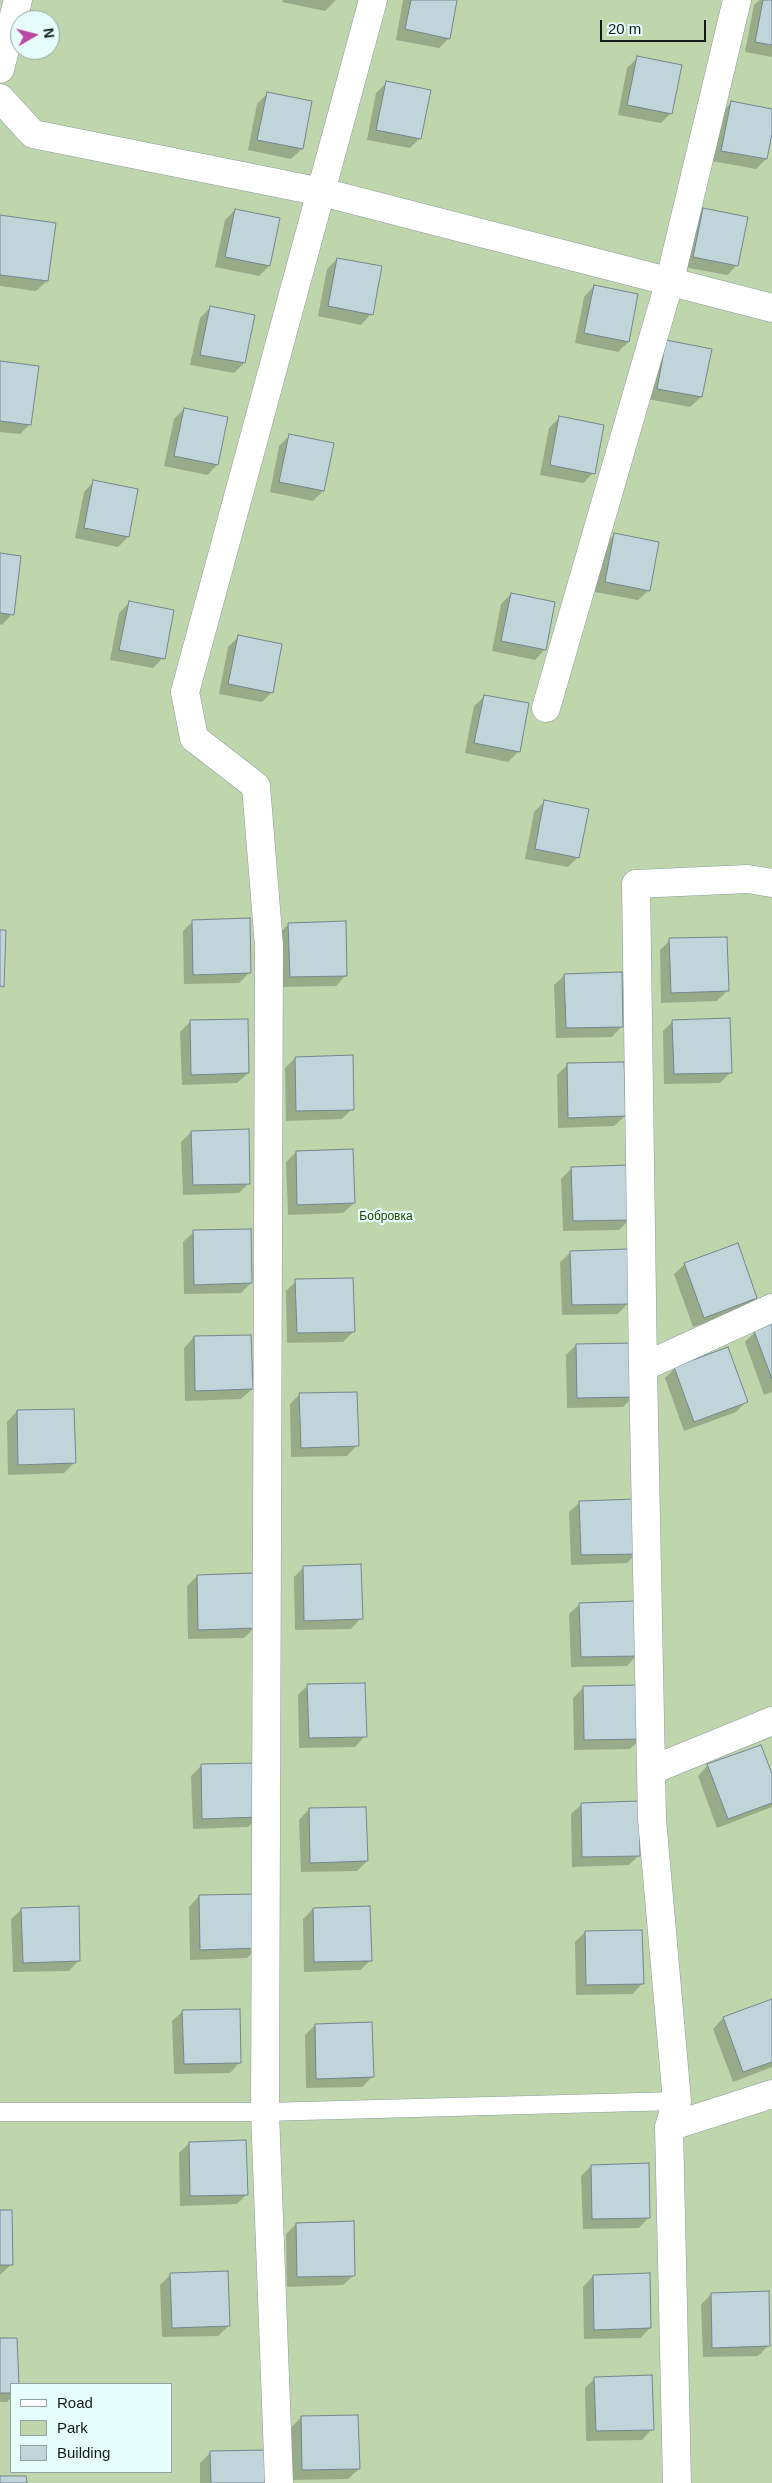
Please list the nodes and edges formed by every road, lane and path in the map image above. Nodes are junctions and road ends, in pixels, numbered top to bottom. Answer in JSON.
{"nodes":[{"id":1,"x":18,"y":0,"type":"edge"},
{"id":2,"x":373,"y":0,"type":"edge"},
{"id":3,"x":737,"y":0,"type":"edge"},
{"id":4,"x":0,"y":69,"type":"edge"},
{"id":5,"x":0,"y":98,"type":"edge"},
{"id":6,"x":322,"y":192,"type":"junction"},
{"id":7,"x":670,"y":280,"type":"junction"},
{"id":8,"x":772,"y":308,"type":"edge"},
{"id":9,"x":546,"y":708,"type":"dead end"},
{"id":10,"x":772,"y":883,"type":"edge"},
{"id":11,"x":772,"y":1308,"type":"edge"},
{"id":12,"x":642,"y":1367,"type":"junction"},
{"id":13,"x":772,"y":1721,"type":"edge"},
{"id":14,"x":652,"y":1770,"type":"junction"},
{"id":15,"x":772,"y":2094,"type":"edge"},
{"id":16,"x":677,"y":2101,"type":"junction"},
{"id":17,"x":0,"y":2112,"type":"edge"},
{"id":18,"x":264,"y":2112,"type":"junction"},
{"id":19,"x":669,"y":2127,"type":"junction"},
{"id":20,"x":279,"y":2483,"type":"edge"},
{"id":21,"x":677,"y":2483,"type":"edge"}],
"edges":[{"from":1,"to":4,"type":"street"},
{"from":2,"to":6,"type":"street"},
{"from":3,"to":7,"type":"street"},
{"from":5,"to":6,"type":"street"},
{"from":6,"to":7,"type":"street"},
{"from":6,"to":18,"type":"street"},
{"from":7,"to":8,"type":"street"},
{"from":7,"to":9,"type":"street"},
{"from":10,"to":12,"type":"street"},
{"from":11,"to":12,"type":"street"},
{"from":12,"to":14,"type":"street"},
{"from":13,"to":14,"type":"street"},
{"from":14,"to":16,"type":"street"},
{"from":15,"to":19,"type":"street"},
{"from":16,"to":18,"type":"lane"},
{"from":16,"to":19,"type":"street"},
{"from":17,"to":18,"type":"lane"},
{"from":18,"to":20,"type":"street"},
{"from":19,"to":21,"type":"street"}]}
